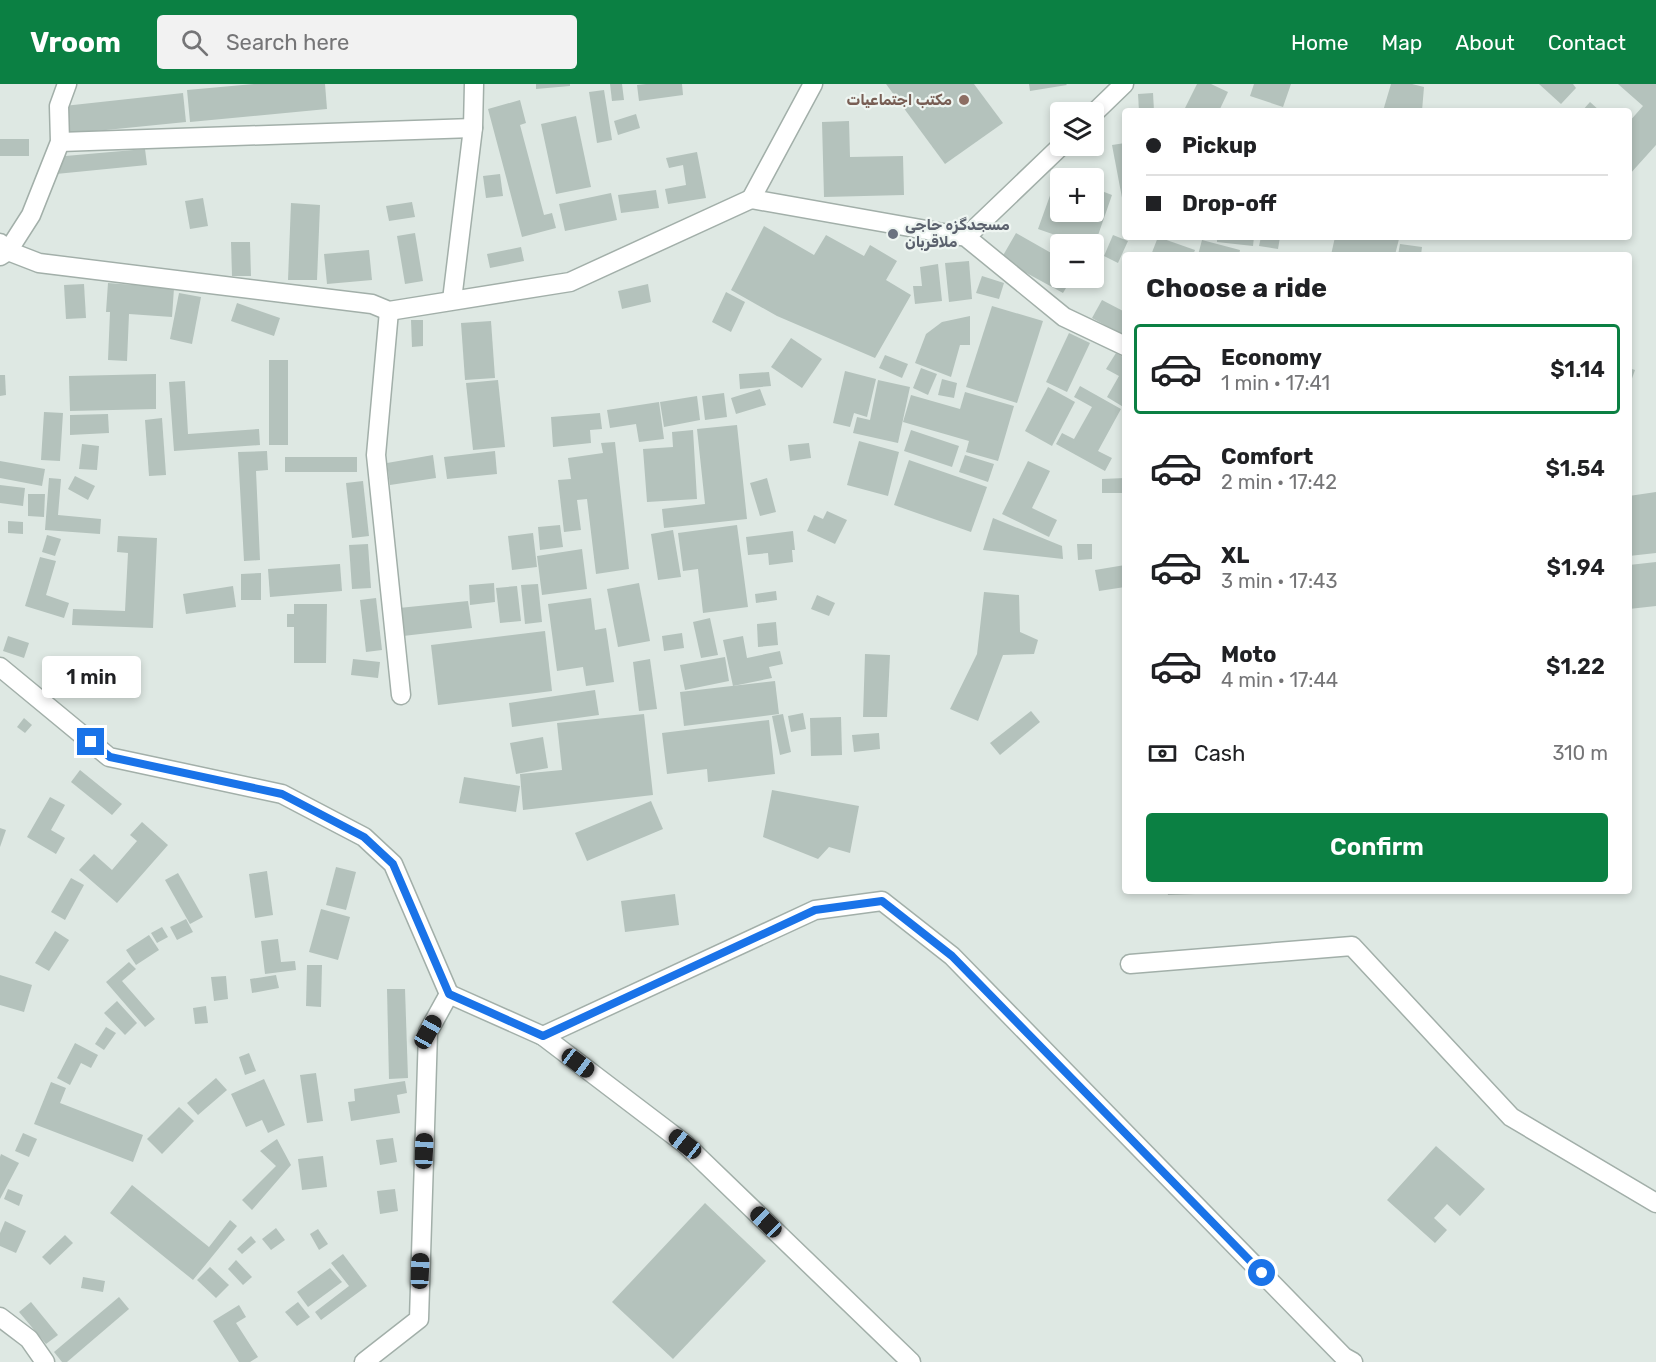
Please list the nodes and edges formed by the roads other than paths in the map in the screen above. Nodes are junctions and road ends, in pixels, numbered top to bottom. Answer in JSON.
{"nodes":[{"id":1,"x":67,"y":84,"type":"edge"},
{"id":2,"x":474,"y":84,"type":"edge"},
{"id":3,"x":813,"y":84,"type":"edge"},
{"id":4,"x":1124,"y":84,"type":"edge"},
{"id":5,"x":1104,"y":103,"type":"edge"},
{"id":6,"x":473,"y":128,"type":"junction"},
{"id":7,"x":60,"y":142,"type":"junction"},
{"id":8,"x":1050,"y":156,"type":"edge"},
{"id":9,"x":751,"y":199,"type":"junction"},
{"id":10,"x":966,"y":237,"type":"junction"},
{"id":11,"x":3,"y":250,"type":"edge"},
{"id":12,"x":452,"y":300,"type":"junction"},
{"id":13,"x":389,"y":311,"type":"junction"},
{"id":14,"x":1122,"y":345,"type":"edge"},
{"id":15,"x":0,"y":667,"type":"edge"},
{"id":16,"x":401,"y":695,"type":"dead end"},
{"id":17,"x":1130,"y":964,"type":"dead end"},
{"id":18,"x":449,"y":994,"type":"junction"},
{"id":19,"x":543,"y":1036,"type":"junction"},
{"id":20,"x":1656,"y":1203,"type":"edge"},
{"id":21,"x":0,"y":1317,"type":"edge"},
{"id":22,"x":45,"y":1362,"type":"edge"},
{"id":23,"x":364,"y":1362,"type":"edge"},
{"id":24,"x":911,"y":1362,"type":"edge"},
{"id":25,"x":1353,"y":1362,"type":"edge"}],
"edges":[{"from":1,"to":7,"type":"street"},
{"from":2,"to":6,"type":"street"},
{"from":3,"to":9,"type":"street"},
{"from":4,"to":5,"type":"street"},
{"from":6,"to":7,"type":"street"},
{"from":6,"to":12,"type":"street"},
{"from":7,"to":11,"type":"street"},
{"from":8,"to":10,"type":"street"},
{"from":9,"to":10,"type":"street"},
{"from":9,"to":12,"type":"street"},
{"from":10,"to":14,"type":"street"},
{"from":11,"to":13,"type":"street"},
{"from":12,"to":13,"type":"street"},
{"from":13,"to":16,"type":"street"},
{"from":15,"to":18,"type":"street"},
{"from":17,"to":20,"type":"street"},
{"from":18,"to":19,"type":"street"},
{"from":18,"to":23,"type":"street"},
{"from":19,"to":24,"type":"street"},
{"from":19,"to":25,"type":"street"},
{"from":21,"to":22,"type":"street"}]}
